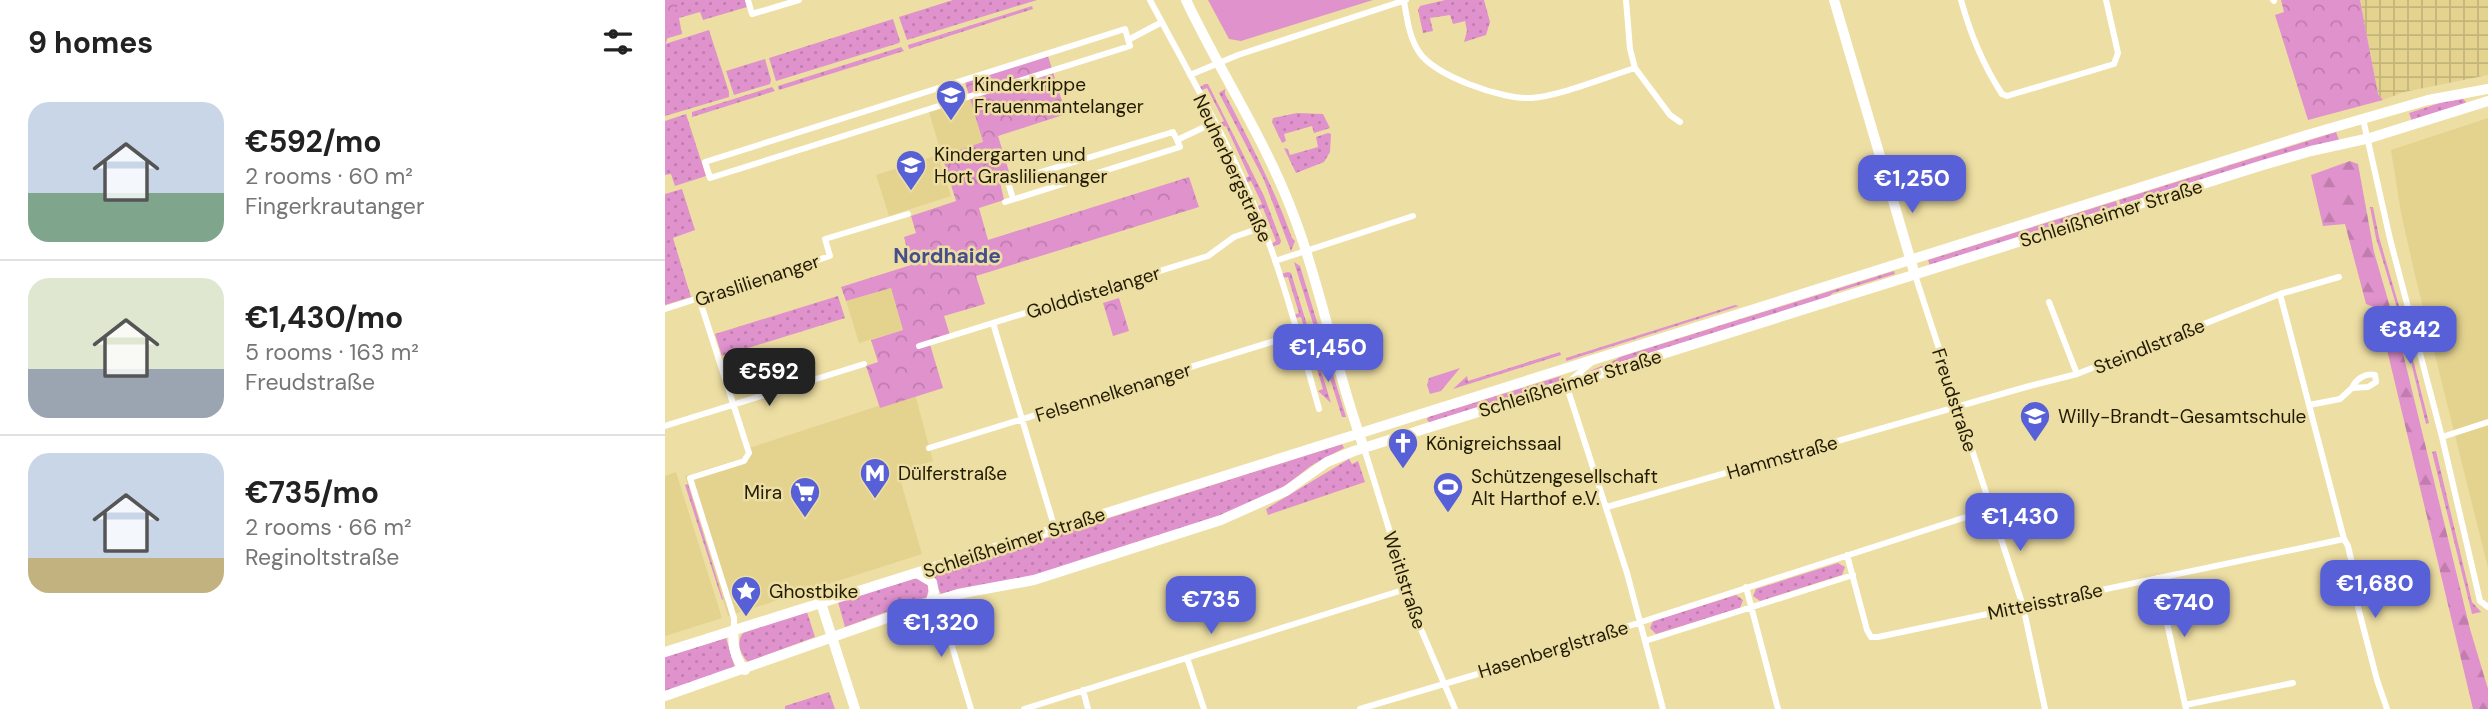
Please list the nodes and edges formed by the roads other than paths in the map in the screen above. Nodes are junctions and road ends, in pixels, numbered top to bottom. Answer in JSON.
{"nodes":[{"id":1,"x":748,"y":0,"type":"edge"},
{"id":2,"x":799,"y":0,"type":"edge"},
{"id":3,"x":1150,"y":0,"type":"edge"},
{"id":4,"x":1186,"y":0,"type":"edge"},
{"id":5,"x":1405,"y":0,"type":"edge"},
{"id":6,"x":1626,"y":0,"type":"edge"},
{"id":7,"x":1834,"y":0,"type":"edge"},
{"id":8,"x":1961,"y":0,"type":"edge"},
{"id":9,"x":2106,"y":0,"type":"edge"},
{"id":10,"x":1162,"y":22,"type":"junction"},
{"id":11,"x":1128,"y":40,"type":"junction"},
{"id":12,"x":1056,"y":51,"type":"junction"},
{"id":13,"x":1219,"y":63,"type":"junction"},
{"id":14,"x":1006,"y":67,"type":"junction"},
{"id":15,"x":1061,"y":68,"type":"junction"},
{"id":16,"x":1635,"y":68,"type":"junction"},
{"id":17,"x":1190,"y":75,"type":"junction"},
{"id":18,"x":1011,"y":84,"type":"junction"},
{"id":19,"x":2488,"y":89,"type":"edge"},
{"id":20,"x":906,"y":98,"type":"junction"},
{"id":21,"x":2488,"y":101,"type":"edge"},
{"id":22,"x":912,"y":115,"type":"junction"},
{"id":23,"x":2364,"y":119,"type":"junction"},
{"id":24,"x":1215,"y":122,"type":"junction"},
{"id":25,"x":1680,"y":122,"type":"dead end"},
{"id":26,"x":779,"y":138,"type":"junction"},
{"id":27,"x":1154,"y":138,"type":"junction"},
{"id":28,"x":2369,"y":138,"type":"junction"},
{"id":29,"x":1177,"y":140,"type":"junction"},
{"id":30,"x":1159,"y":154,"type":"junction"},
{"id":31,"x":784,"y":155,"type":"junction"},
{"id":32,"x":908,"y":214,"type":"dead end"},
{"id":33,"x":1413,"y":216,"type":"dead end"},
{"id":34,"x":1263,"y":227,"type":"junction"},
{"id":35,"x":1306,"y":251,"type":"junction"},
{"id":36,"x":1910,"y":259,"type":"junction"},
{"id":37,"x":1275,"y":261,"type":"junction"},
{"id":38,"x":1915,"y":275,"type":"junction"},
{"id":39,"x":2339,"y":276,"type":"dead end"},
{"id":40,"x":2280,"y":294,"type":"junction"},
{"id":41,"x":699,"y":298,"type":"junction"},
{"id":42,"x":2049,"y":302,"type":"dead end"},
{"id":43,"x":665,"y":309,"type":"edge"},
{"id":44,"x":993,"y":323,"type":"junction"},
{"id":45,"x":1297,"y":334,"type":"junction"},
{"id":46,"x":919,"y":346,"type":"dead end"},
{"id":47,"x":1595,"y":360,"type":"junction"},
{"id":48,"x":864,"y":364,"type":"dead end"},
{"id":49,"x":2077,"y":374,"type":"junction"},
{"id":50,"x":1566,"y":384,"type":"junction"},
{"id":51,"x":2352,"y":388,"type":"dead end"},
{"id":52,"x":733,"y":405,"type":"junction"},
{"id":53,"x":2309,"y":405,"type":"junction"},
{"id":54,"x":1958,"y":407,"type":"junction"},
{"id":55,"x":1319,"y":409,"type":"dead end"},
{"id":56,"x":1428,"y":412,"type":"junction"},
{"id":57,"x":1021,"y":420,"type":"junction"},
{"id":58,"x":2488,"y":422,"type":"edge"},
{"id":59,"x":665,"y":426,"type":"edge"},
{"id":60,"x":1433,"y":426,"type":"junction"},
{"id":61,"x":1359,"y":433,"type":"junction"},
{"id":62,"x":2442,"y":437,"type":"junction"},
{"id":63,"x":929,"y":448,"type":"dead end"},
{"id":64,"x":1364,"y":448,"type":"junction"},
{"id":65,"x":1607,"y":507,"type":"junction"},
{"id":66,"x":1991,"y":509,"type":"junction"},
{"id":67,"x":1055,"y":529,"type":"junction"},
{"id":68,"x":2344,"y":539,"type":"junction"},
{"id":69,"x":1847,"y":555,"type":"junction"},
{"id":70,"x":917,"y":573,"type":"junction"},
{"id":71,"x":1853,"y":575,"type":"junction"},
{"id":72,"x":2157,"y":578,"type":"junction"},
{"id":73,"x":1746,"y":587,"type":"junction"},
{"id":74,"x":1406,"y":589,"type":"junction"},
{"id":75,"x":934,"y":601,"type":"junction"},
{"id":76,"x":821,"y":603,"type":"junction"},
{"id":77,"x":2023,"y":606,"type":"junction"},
{"id":78,"x":1751,"y":607,"type":"junction"},
{"id":79,"x":2487,"y":607,"type":"edge"},
{"id":80,"x":1641,"y":622,"type":"junction"},
{"id":81,"x":734,"y":629,"type":"junction"},
{"id":82,"x":831,"y":637,"type":"junction"},
{"id":83,"x":1644,"y":640,"type":"junction"},
{"id":84,"x":665,"y":652,"type":"edge"},
{"id":85,"x":1187,"y":658,"type":"junction"},
{"id":86,"x":745,"y":670,"type":"junction"},
{"id":87,"x":1444,"y":683,"type":"junction"},
{"id":88,"x":2293,"y":683,"type":"dead end"},
{"id":89,"x":1083,"y":691,"type":"junction"},
{"id":90,"x":665,"y":696,"type":"edge"},
{"id":91,"x":2185,"y":707,"type":"edge"},
{"id":92,"x":855,"y":709,"type":"edge"},
{"id":93,"x":971,"y":709,"type":"edge"},
{"id":94,"x":1024,"y":709,"type":"edge"},
{"id":95,"x":1088,"y":709,"type":"edge"},
{"id":96,"x":1204,"y":709,"type":"edge"},
{"id":97,"x":1360,"y":709,"type":"edge"},
{"id":98,"x":1455,"y":709,"type":"edge"},
{"id":99,"x":1663,"y":709,"type":"edge"},
{"id":100,"x":1778,"y":709,"type":"edge"},
{"id":101,"x":2045,"y":709,"type":"edge"},
{"id":102,"x":2387,"y":709,"type":"edge"}],
"edges":[{"from":1,"to":2,"type":"street"},
{"from":3,"to":10,"type":"street","name":"Neuherbergstraße"},
{"from":4,"to":13,"type":"main road","name":"Neuherbergstraße"},
{"from":5,"to":13,"type":"street"},
{"from":5,"to":16,"type":"street"},
{"from":6,"to":16,"type":"street"},
{"from":7,"to":36,"type":"main road"},
{"from":8,"to":9,"type":"street"},
{"from":10,"to":11,"type":"street"},
{"from":10,"to":17,"type":"street","name":"Neuherbergstraße"},
{"from":11,"to":12,"type":"street"},
{"from":11,"to":15,"type":"street"},
{"from":12,"to":14,"type":"street"},
{"from":12,"to":15,"type":"street"},
{"from":13,"to":17,"type":"street","name":"Neuherbergstraße"},
{"from":13,"to":35,"type":"main road","name":"Neuherbergstraße"},
{"from":14,"to":18,"type":"street"},
{"from":14,"to":20,"type":"street"},
{"from":15,"to":18,"type":"street"},
{"from":16,"to":25,"type":"street"},
{"from":17,"to":24,"type":"street","name":"Neuherbergstraße"},
{"from":18,"to":22,"type":"street"},
{"from":19,"to":23,"type":"main road","name":"Schleißheimer Straße"},
{"from":20,"to":22,"type":"street"},
{"from":20,"to":26,"type":"street"},
{"from":21,"to":28,"type":"main road","name":"Schleißheimer Straße"},
{"from":22,"to":31,"type":"street"},
{"from":23,"to":28,"type":"street"},
{"from":23,"to":36,"type":"main road","name":"Schleißheimer Straße"},
{"from":24,"to":29,"type":"street"},
{"from":24,"to":34,"type":"street","name":"Neuherbergstraße"},
{"from":26,"to":31,"type":"street"},
{"from":26,"to":31,"type":"street"},
{"from":27,"to":29,"type":"street"},
{"from":27,"to":30,"type":"street"},
{"from":27,"to":30,"type":"street"},
{"from":28,"to":38,"type":"main road","name":"Schleißheimer Straße"},
{"from":28,"to":62,"type":"street"},
{"from":29,"to":30,"type":"street"},
{"from":32,"to":41,"type":"street","name":"Graslilienanger"},
{"from":33,"to":35,"type":"street"},
{"from":34,"to":37,"type":"street","name":"Neuherbergstraße"},
{"from":34,"to":44,"type":"street","name":"Golddistelanger"},
{"from":35,"to":37,"type":"street","name":"Neuherbergstraße"},
{"from":35,"to":61,"type":"main road","name":"Neuherbergstraße"},
{"from":36,"to":38,"type":"main road"},
{"from":36,"to":47,"type":"main road","name":"Schleißheimer Straße"},
{"from":37,"to":45,"type":"street","name":"Neuherbergstraße"},
{"from":38,"to":50,"type":"main road","name":"Schleißheimer Straße"},
{"from":38,"to":54,"type":"street","name":"Freudstraße"},
{"from":39,"to":40,"type":"street","name":"Steindlstraße"},
{"from":40,"to":49,"type":"street","name":"Steindlstraße"},
{"from":40,"to":53,"type":"street"},
{"from":41,"to":43,"type":"street","name":"Graslilienanger"},
{"from":41,"to":52,"type":"street"},
{"from":42,"to":49,"type":"street"},
{"from":44,"to":46,"type":"street","name":"Golddistelanger"},
{"from":44,"to":57,"type":"street"},
{"from":45,"to":55,"type":"street","name":"Neuherbergstraße"},
{"from":45,"to":57,"type":"street","name":"Felsennelkenanger"},
{"from":47,"to":50,"type":"street"},
{"from":47,"to":56,"type":"main road","name":"Schleißheimer Straße"},
{"from":48,"to":52,"type":"street"},
{"from":49,"to":54,"type":"street","name":"Steindlstraße"},
{"from":50,"to":60,"type":"main road","name":"Schleißheimer Straße"},
{"from":50,"to":65,"type":"street"},
{"from":51,"to":53,"type":"street"},
{"from":52,"to":59,"type":"street"},
{"from":52,"to":81,"type":"street"},
{"from":53,"to":68,"type":"street"},
{"from":54,"to":65,"type":"street","name":"Hammstraße"},
{"from":54,"to":66,"type":"street","name":"Freudstraße"},
{"from":56,"to":60,"type":"main road"},
{"from":56,"to":61,"type":"main road","name":"Schleißheimer Straße"},
{"from":57,"to":63,"type":"street","name":"Felsennelkenanger"},
{"from":57,"to":67,"type":"street"},
{"from":58,"to":62,"type":"street"},
{"from":60,"to":64,"type":"main road","name":"Schleißheimer Straße"},
{"from":61,"to":64,"type":"main road","name":"Neuherbergstraße"},
{"from":61,"to":67,"type":"main road","name":"Schleißheimer Straße"},
{"from":62,"to":79,"type":"street"},
{"from":64,"to":74,"type":"street","name":"Weitlstraße"},
{"from":64,"to":75,"type":"main road","name":"Schleißheimer Straße"},
{"from":65,"to":80,"type":"street"},
{"from":66,"to":69,"type":"street","name":"Hasenberglstraße"},
{"from":66,"to":77,"type":"street","name":"Freudstraße"},
{"from":67,"to":70,"type":"main road","name":"Schleißheimer Straße"},
{"from":68,"to":72,"type":"street","name":"Mitteisstraße"},
{"from":68,"to":102,"type":"street"},
{"from":69,"to":71,"type":"street","name":"Mitteisstraße"},
{"from":69,"to":73,"type":"street","name":"Hasenberglstraße"},
{"from":70,"to":75,"type":"main road"},
{"from":70,"to":76,"type":"main road","name":"Schleißheimer Straße"},
{"from":71,"to":77,"type":"street","name":"Mitteisstraße"},
{"from":71,"to":78,"type":"street","name":"Hasenberglstraße"},
{"from":72,"to":77,"type":"street","name":"Mitteisstraße"},
{"from":72,"to":91,"type":"street"},
{"from":73,"to":78,"type":"street"},
{"from":73,"to":80,"type":"street","name":"Hasenberglstraße"},
{"from":74,"to":85,"type":"street"},
{"from":74,"to":87,"type":"street","name":"Weitlstraße"},
{"from":75,"to":82,"type":"main road","name":"Schleißheimer Straße"},
{"from":75,"to":93,"type":"street"},
{"from":76,"to":81,"type":"main road","name":"Schleißheimer Straße"},
{"from":76,"to":82,"type":"main road"},
{"from":77,"to":101,"type":"street","name":"Freudstraße"},
{"from":78,"to":83,"type":"street","name":"Hasenberglstraße"},
{"from":78,"to":100,"type":"street"},
{"from":80,"to":83,"type":"street"},
{"from":80,"to":87,"type":"street","name":"Hasenberglstraße"},
{"from":81,"to":84,"type":"main road","name":"Schleißheimer Straße"},
{"from":81,"to":86,"type":"main road"},
{"from":82,"to":86,"type":"main road","name":"Schleißheimer Straße"},
{"from":82,"to":92,"type":"main road"},
{"from":83,"to":99,"type":"street"},
{"from":85,"to":89,"type":"street"},
{"from":85,"to":96,"type":"street"},
{"from":86,"to":90,"type":"main road","name":"Schleißheimer Straße"},
{"from":87,"to":97,"type":"street","name":"Hasenberglstraße"},
{"from":87,"to":98,"type":"street","name":"Weitlstraße"},
{"from":88,"to":91,"type":"street"},
{"from":89,"to":94,"type":"street"},
{"from":89,"to":95,"type":"street"}]}
